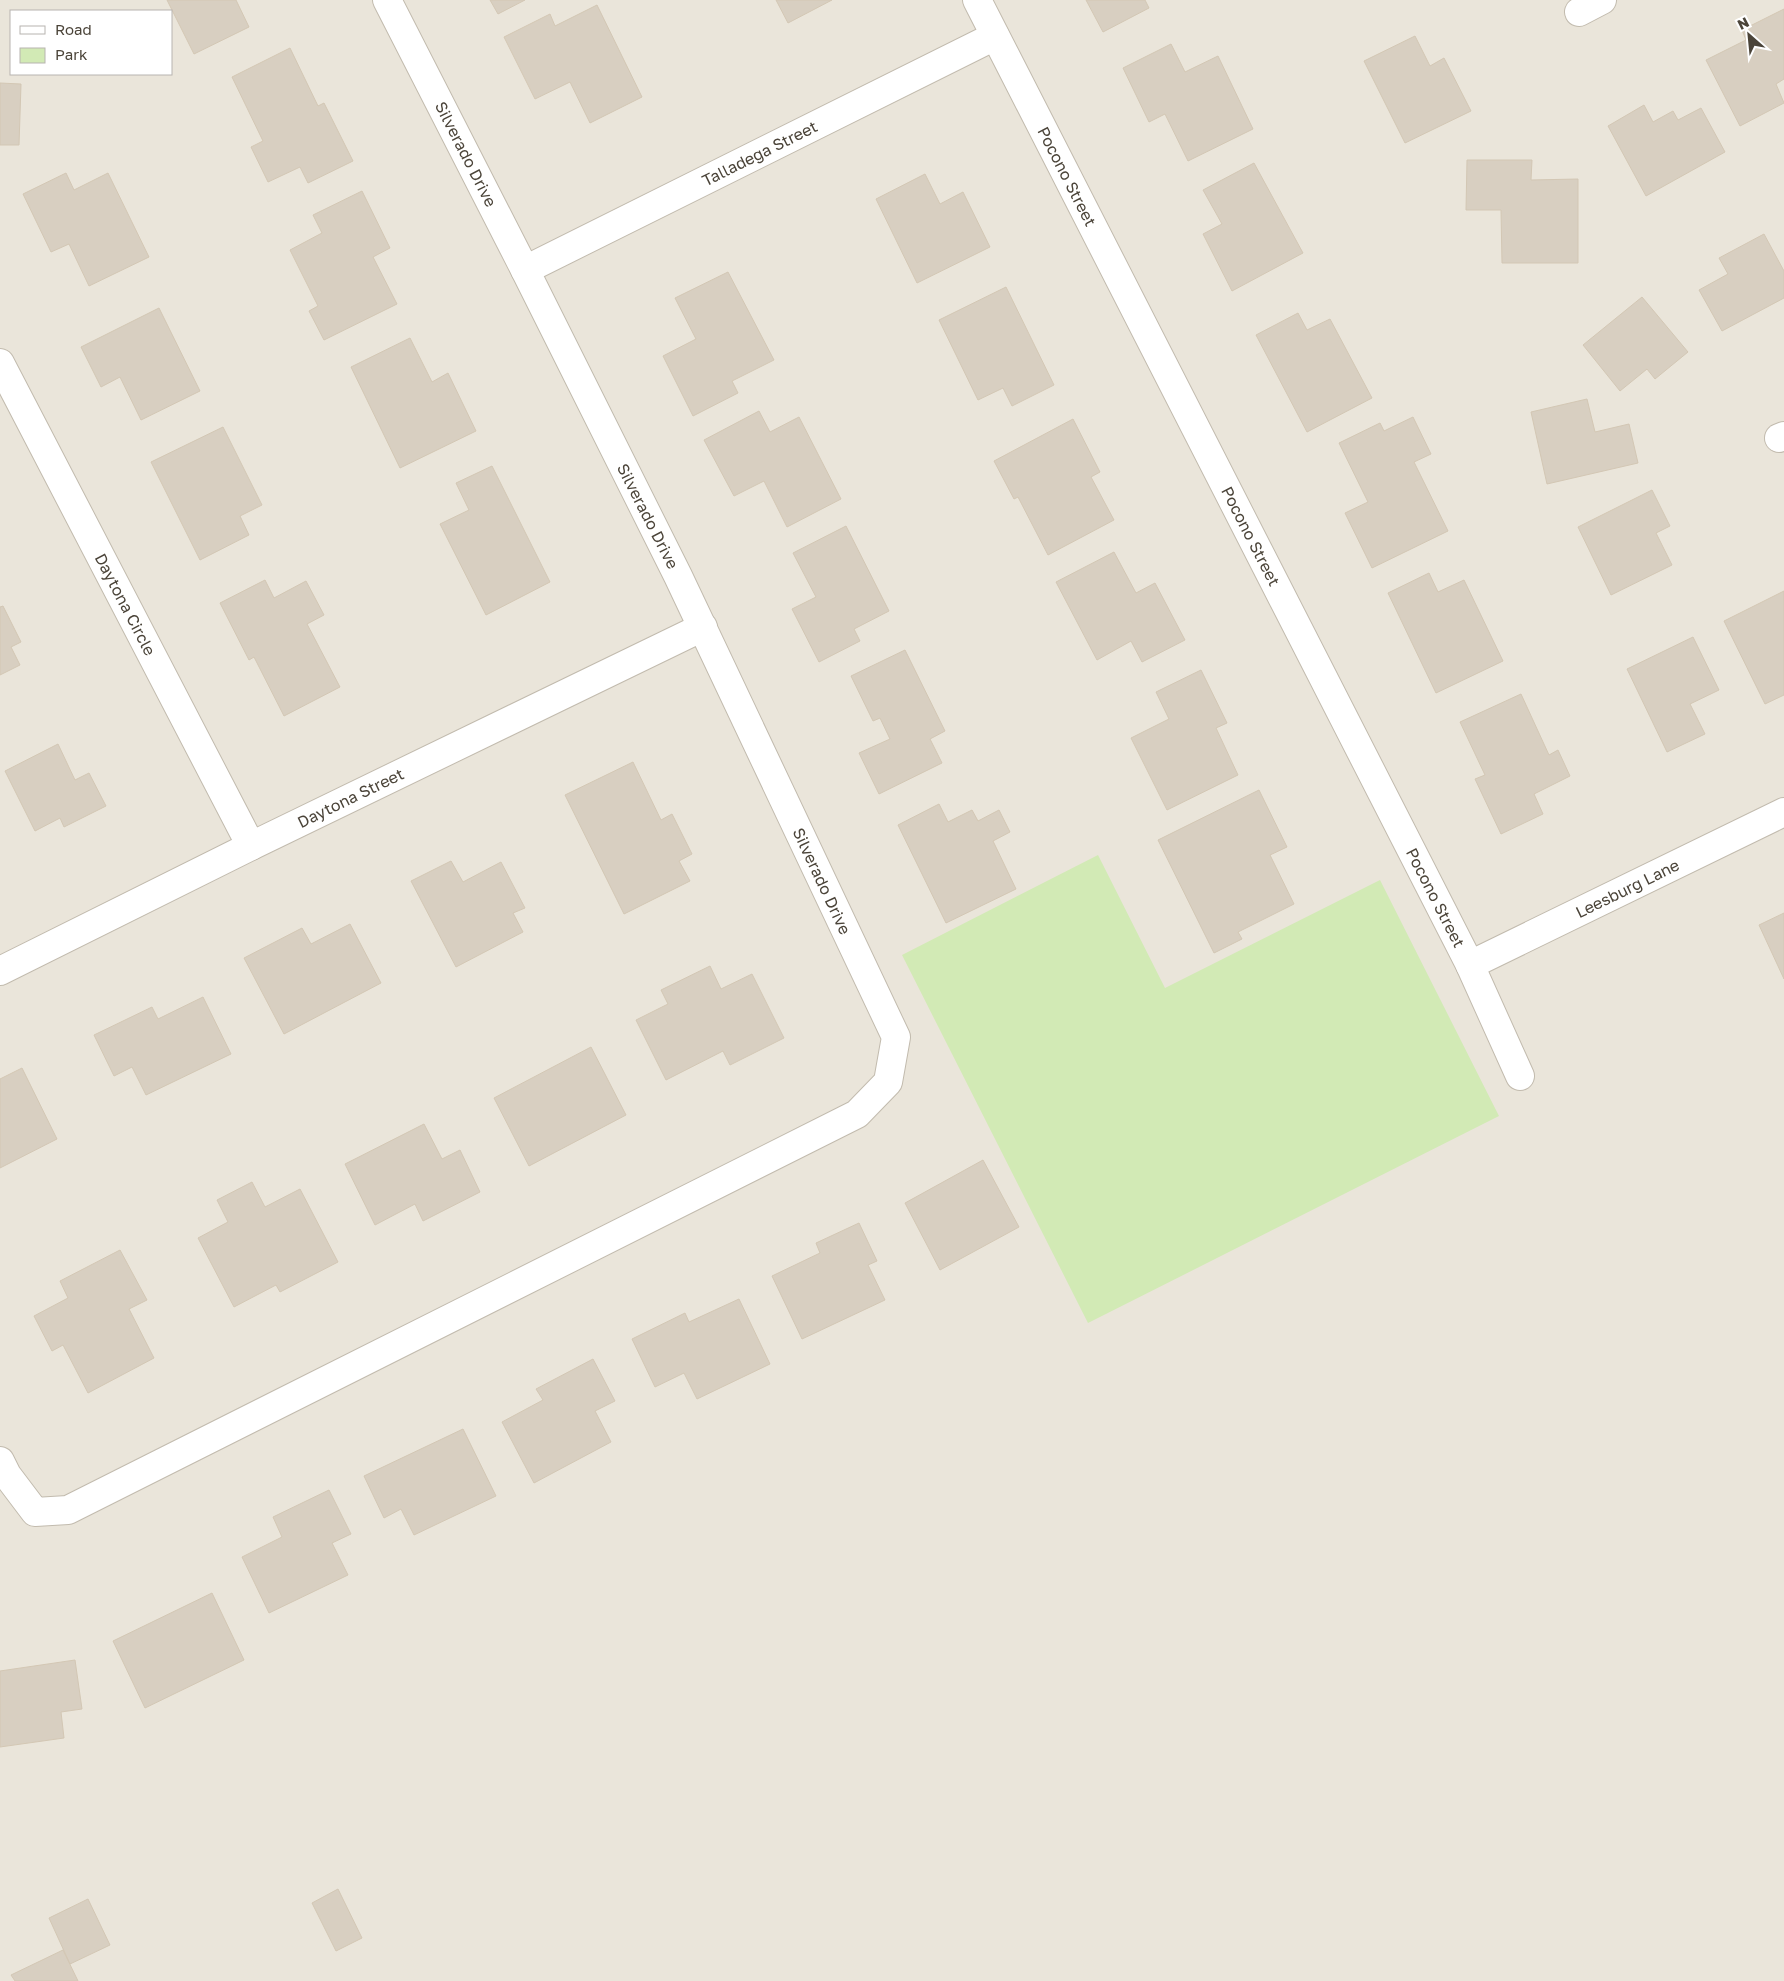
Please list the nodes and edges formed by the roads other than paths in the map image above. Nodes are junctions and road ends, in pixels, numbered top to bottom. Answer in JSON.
{"nodes":[{"id":1,"x":387,"y":0,"type":"edge"},
{"id":2,"x":977,"y":0,"type":"edge"},
{"id":3,"x":995,"y":36,"type":"junction"},
{"id":4,"x":525,"y":270,"type":"junction"},
{"id":5,"x":0,"y":363,"type":"edge"},
{"id":6,"x":703,"y":627,"type":"junction"},
{"id":7,"x":1784,"y":812,"type":"edge"},
{"id":8,"x":251,"y":846,"type":"junction"},
{"id":9,"x":1470,"y":965,"type":"junction"},
{"id":10,"x":0,"y":971,"type":"edge"},
{"id":11,"x":1520,"y":1076,"type":"dead end"},
{"id":12,"x":0,"y":1461,"type":"edge"}],
"edges":[{"from":1,"to":4,"type":"street","name":"Silverado Drive"},
{"from":2,"to":3,"type":"street","name":"Pocono Street"},
{"from":3,"to":4,"type":"street","name":"Talladega Street"},
{"from":3,"to":9,"type":"street","name":"Pocono Street"},
{"from":4,"to":6,"type":"street","name":"Silverado Drive"},
{"from":5,"to":8,"type":"street","name":"Daytona Circle"},
{"from":6,"to":8,"type":"street","name":"Daytona Street"},
{"from":6,"to":12,"type":"street","name":"Silverado Drive"},
{"from":7,"to":9,"type":"street","name":"Leesburg Lane"},
{"from":8,"to":10,"type":"street","name":"Daytona Street"},
{"from":9,"to":11,"type":"street","name":"Pocono Street"}]}
